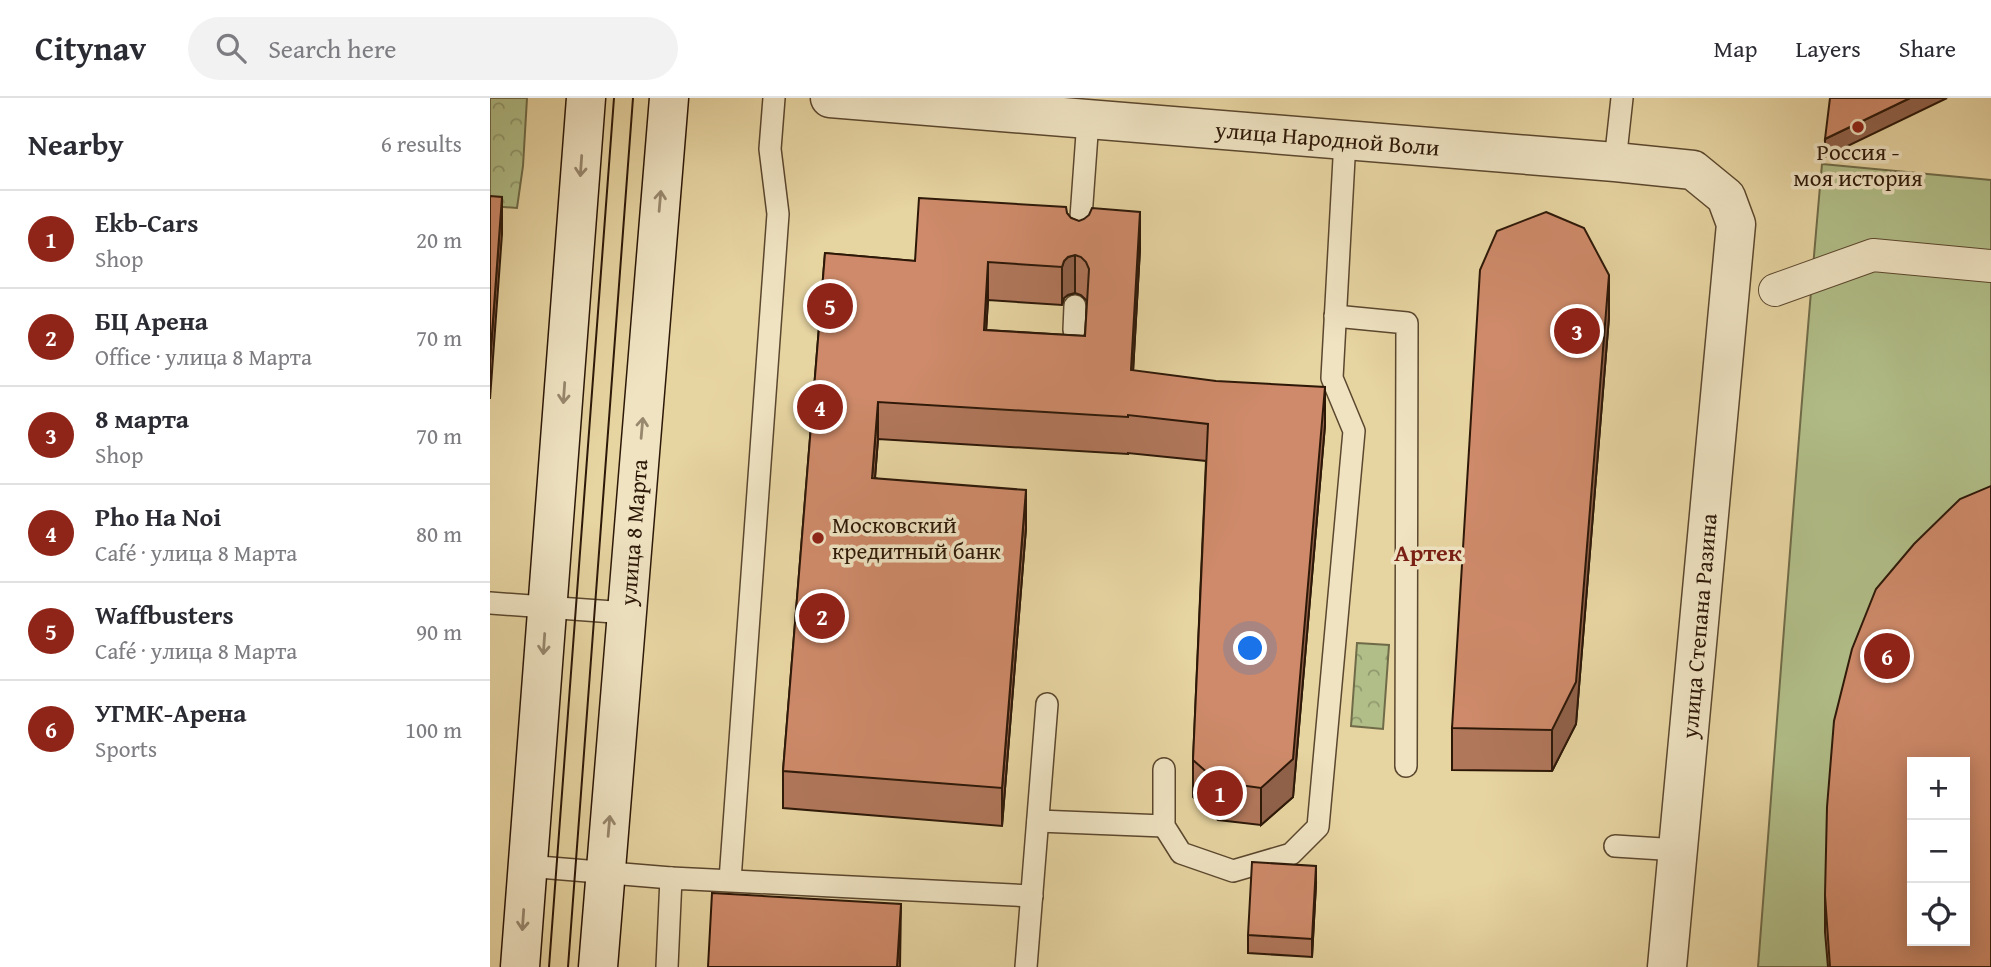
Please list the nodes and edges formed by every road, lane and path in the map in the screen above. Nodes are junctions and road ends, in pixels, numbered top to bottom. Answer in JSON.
{"nodes":[{"id":1,"x":586,"y":98,"type":"edge"},
{"id":2,"x":669,"y":98,"type":"edge"},
{"id":3,"x":774,"y":98,"type":"edge"},
{"id":4,"x":830,"y":98,"type":"edge"},
{"id":5,"x":1622,"y":98,"type":"edge"},
{"id":6,"x":882,"y":100,"type":"edge"},
{"id":7,"x":1088,"y":120,"type":"junction"},
{"id":8,"x":1345,"y":140,"type":"junction"},
{"id":9,"x":1615,"y":162,"type":"junction"},
{"id":10,"x":1079,"y":245,"type":"edge"},
{"id":11,"x":1991,"y":266,"type":"edge"},
{"id":12,"x":1730,"y":285,"type":"joint"},
{"id":13,"x":1775,"y":290,"type":"dead end"},
{"id":14,"x":1075,"y":306,"type":"dead end"},
{"id":15,"x":1335,"y":316,"type":"junction"},
{"id":16,"x":1074,"y":330,"type":"dead end"},
{"id":17,"x":490,"y":603,"type":"edge"},
{"id":18,"x":547,"y":607,"type":"junction"},
{"id":19,"x":627,"y":613,"type":"junction"},
{"id":20,"x":1047,"y":704,"type":"dead end"},
{"id":21,"x":1406,"y":766,"type":"dead end"},
{"id":22,"x":1164,"y":769,"type":"dead end"},
{"id":23,"x":1038,"y":821,"type":"junction"},
{"id":24,"x":1164,"y":826,"type":"junction"},
{"id":25,"x":1615,"y":846,"type":"dead end"},
{"id":26,"x":1678,"y":850,"type":"junction"},
{"id":27,"x":527,"y":866,"type":"junction"},
{"id":28,"x":606,"y":872,"type":"junction"},
{"id":29,"x":671,"y":878,"type":"junction"},
{"id":30,"x":730,"y":880,"type":"junction"},
{"id":31,"x":1032,"y":896,"type":"junction"},
{"id":32,"x":520,"y":967,"type":"edge"},
{"id":33,"x":598,"y":967,"type":"edge"},
{"id":34,"x":667,"y":967,"type":"edge"},
{"id":35,"x":1026,"y":967,"type":"edge"},
{"id":36,"x":1667,"y":967,"type":"edge"}],
"edges":[{"from":1,"to":18,"type":"main road","one_way":true},
{"from":19,"to":2,"type":"main road","name":"улица 8 Марта","one_way":true},
{"from":3,"to":30,"type":"lane"},
{"from":4,"to":6,"type":"main road","name":"улица Народной Воли"},
{"from":5,"to":9,"type":"lane"},
{"from":6,"to":7,"type":"main road","name":"улица Народной Воли"},
{"from":7,"to":8,"type":"main road","name":"улица Народной Воли"},
{"from":7,"to":10,"type":"lane"},
{"from":8,"to":9,"type":"main road","name":"улица Народной Воли"},
{"from":8,"to":15,"type":"lane"},
{"from":9,"to":12,"type":"main road","name":"улица Народной Воли"},
{"from":11,"to":13,"type":"street"},
{"from":12,"to":26,"type":"main road","name":"улица Степана Разина"},
{"from":14,"to":16,"type":"lane"},
{"from":15,"to":21,"type":"lane"},
{"from":15,"to":24,"type":"lane"},
{"from":17,"to":18,"type":"lane"},
{"from":18,"to":19,"type":"lane"},
{"from":18,"to":27,"type":"main road","one_way":true},
{"from":28,"to":19,"type":"main road","name":"улица 8 Марта","one_way":true},
{"from":20,"to":23,"type":"lane"},
{"from":22,"to":24,"type":"lane"},
{"from":23,"to":24,"type":"lane"},
{"from":23,"to":31,"type":"lane"},
{"from":25,"to":26,"type":"lane"},
{"from":26,"to":36,"type":"main road","name":"улица Степана Разина"},
{"from":27,"to":28,"type":"lane"},
{"from":27,"to":32,"type":"main road","one_way":true},
{"from":28,"to":29,"type":"lane"},
{"from":28,"to":33,"type":"main road","name":"улица 8 Марта"},
{"from":29,"to":30,"type":"lane"},
{"from":29,"to":34,"type":"lane"},
{"from":30,"to":31,"type":"lane"},
{"from":31,"to":35,"type":"lane"}]}
